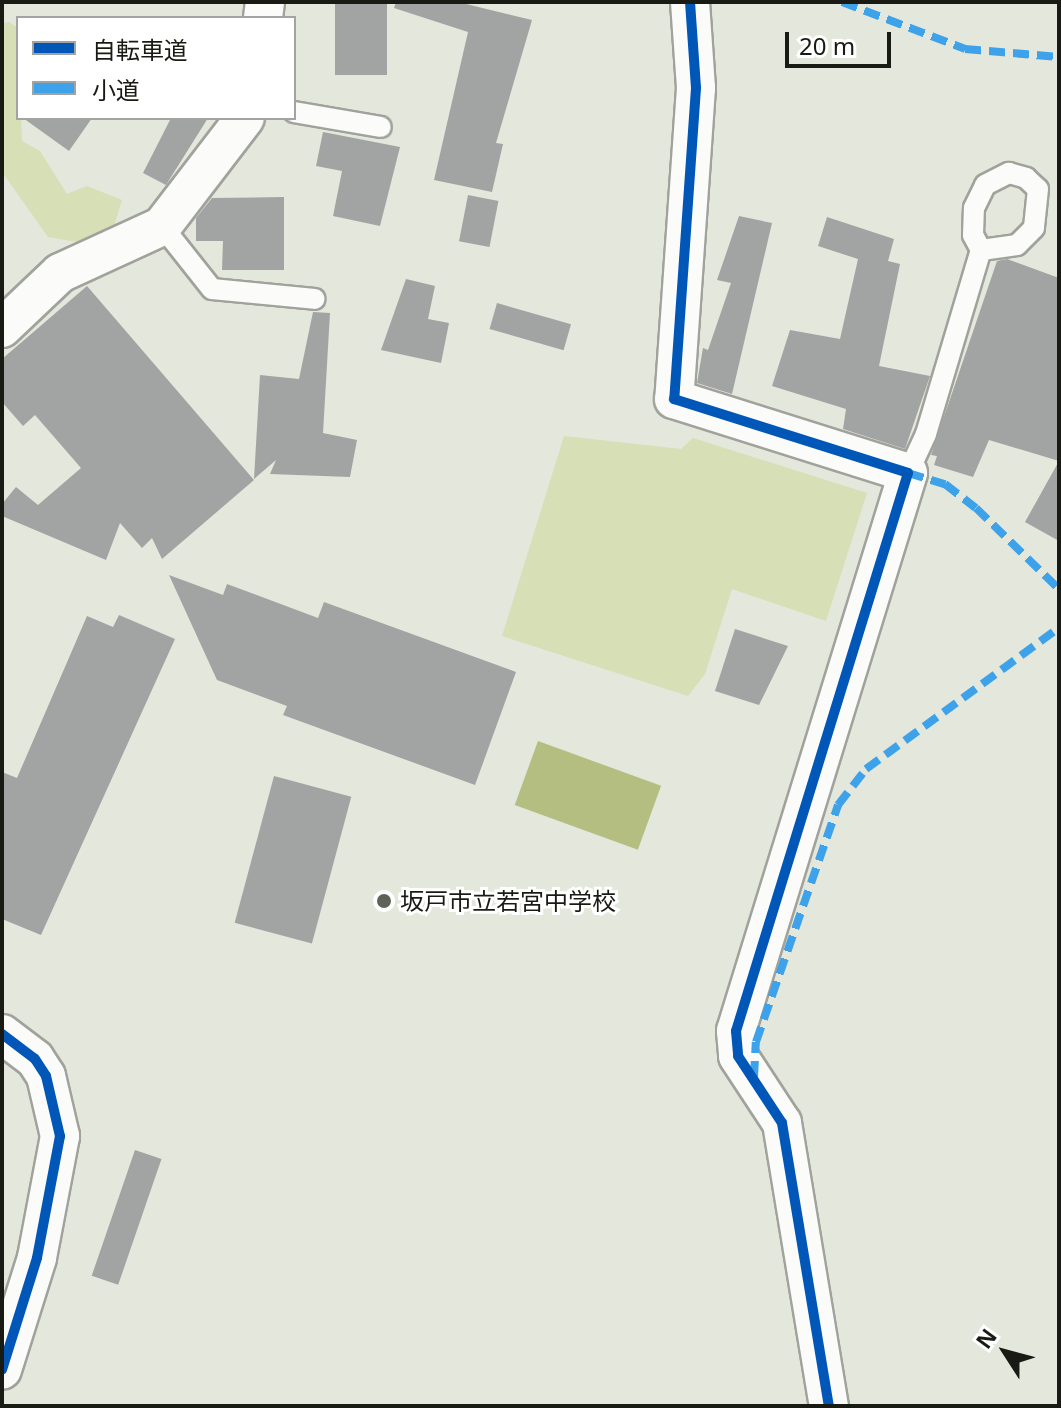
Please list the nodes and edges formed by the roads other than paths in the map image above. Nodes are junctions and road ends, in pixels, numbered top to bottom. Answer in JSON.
{"nodes":[{"id":1,"x":690,"y":2,"type":"edge"},
{"id":2,"x":296,"y":112,"type":"edge"},
{"id":3,"x":243,"y":120,"type":"edge"},
{"id":4,"x":381,"y":127,"type":"dead end"},
{"id":5,"x":162,"y":226,"type":"junction"},
{"id":6,"x":981,"y":250,"type":"dead end"},
{"id":7,"x":315,"y":299,"type":"dead end"},
{"id":8,"x":2,"y":328,"type":"edge"},
{"id":9,"x":908,"y":473,"type":"junction"},
{"id":10,"x":2,"y":1034,"type":"edge"},
{"id":11,"x":2,"y":1370,"type":"edge"},
{"id":12,"x":829,"y":1406,"type":"edge"}],
"edges":[{"from":1,"to":9,"type":"street"},
{"from":2,"to":4,"type":"lane"},
{"from":3,"to":5,"type":"street"},
{"from":5,"to":7,"type":"lane"},
{"from":5,"to":8,"type":"street"},
{"from":6,"to":9,"type":"lane"},
{"from":9,"to":12,"type":"street"},
{"from":10,"to":11,"type":"street"}]}
